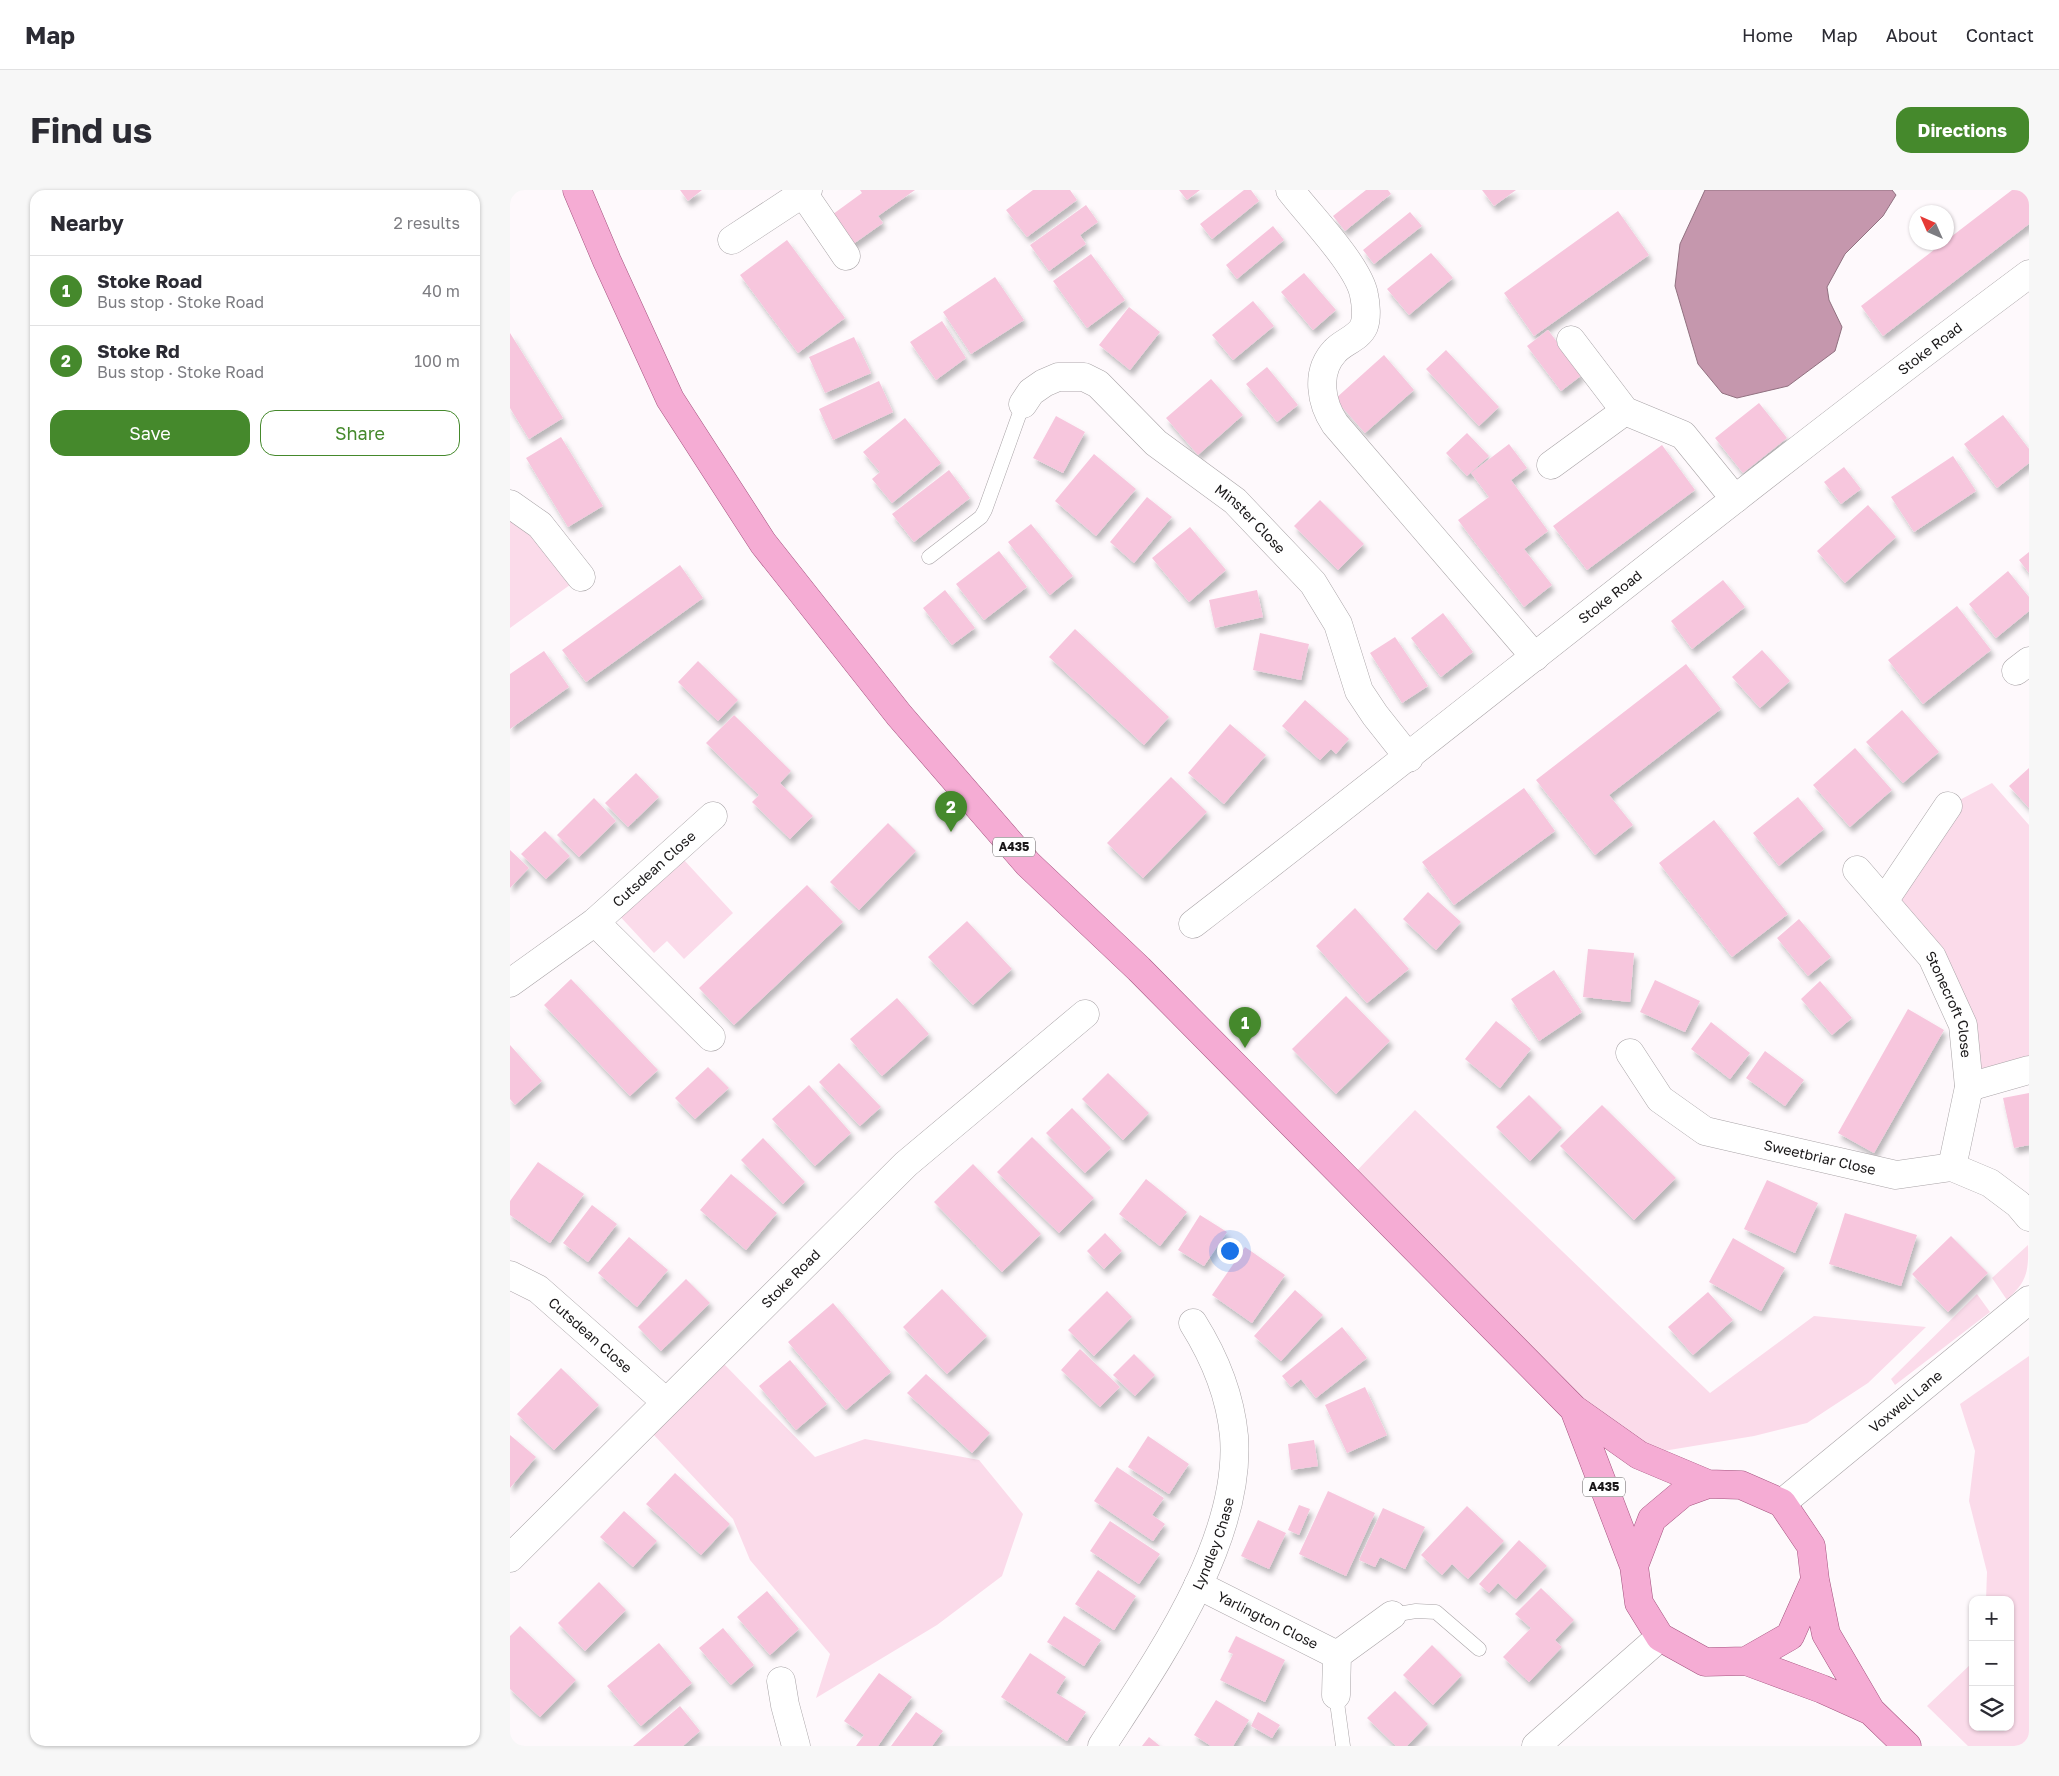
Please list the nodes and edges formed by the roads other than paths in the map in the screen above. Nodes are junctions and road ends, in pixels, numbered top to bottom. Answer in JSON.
{"nodes":[{"id":1,"x":578,"y":190,"type":"edge"},
{"id":2,"x":1290,"y":190,"type":"edge"},
{"id":3,"x":805,"y":192,"type":"edge"},
{"id":4,"x":732,"y":240,"type":"dead end"},
{"id":5,"x":846,"y":256,"type":"dead end"},
{"id":6,"x":2029,"y":274,"type":"edge"},
{"id":7,"x":1571,"y":340,"type":"dead end"},
{"id":8,"x":1023,"y":404,"type":"joint"},
{"id":9,"x":1625,"y":411,"type":"junction"},
{"id":10,"x":1551,"y":465,"type":"dead end"},
{"id":11,"x":1735,"y":499,"type":"junction"},
{"id":12,"x":510,"y":504,"type":"edge"},
{"id":13,"x":929,"y":556,"type":"dead end"},
{"id":14,"x":581,"y":577,"type":"dead end"},
{"id":15,"x":1535,"y":657,"type":"junction"},
{"id":16,"x":1408,"y":758,"type":"junction"},
{"id":17,"x":1948,"y":806,"type":"dead end"},
{"id":18,"x":712,"y":816,"type":"dead end"},
{"id":19,"x":1857,"y":870,"type":"dead end"},
{"id":20,"x":1884,"y":901,"type":"junction"},
{"id":21,"x":595,"y":922,"type":"junction"},
{"id":22,"x":1193,"y":924,"type":"dead end"},
{"id":23,"x":510,"y":983,"type":"edge"},
{"id":24,"x":1085,"y":1014,"type":"dead end"},
{"id":25,"x":711,"y":1037,"type":"dead end"},
{"id":26,"x":1630,"y":1053,"type":"dead end"},
{"id":27,"x":2029,"y":1070,"type":"edge"},
{"id":28,"x":1969,"y":1087,"type":"junction"},
{"id":29,"x":1952,"y":1167,"type":"junction"},
{"id":30,"x":2029,"y":1217,"type":"edge"},
{"id":31,"x":510,"y":1275,"type":"edge"},
{"id":32,"x":2029,"y":1300,"type":"edge"},
{"id":33,"x":1193,"y":1323,"type":"dead end"},
{"id":34,"x":666,"y":1402,"type":"junction"},
{"id":35,"x":1574,"y":1409,"type":"junction"},
{"id":36,"x":1708,"y":1484,"type":"junction"},
{"id":37,"x":1782,"y":1503,"type":"junction"},
{"id":38,"x":510,"y":1558,"type":"edge"},
{"id":39,"x":1634,"y":1566,"type":"junction"},
{"id":40,"x":1815,"y":1580,"type":"junction"},
{"id":41,"x":1198,"y":1585,"type":"junction"},
{"id":42,"x":1392,"y":1615,"type":"joint"},
{"id":43,"x":1660,"y":1637,"type":"junction"},
{"id":44,"x":1479,"y":1649,"type":"dead end"},
{"id":45,"x":1337,"y":1655,"type":"junction"},
{"id":46,"x":1746,"y":1661,"type":"junction"},
{"id":47,"x":781,"y":1681,"type":"dead end"},
{"id":48,"x":1336,"y":1695,"type":"joint"},
{"id":49,"x":1871,"y":1711,"type":"junction"},
{"id":50,"x":796,"y":1746,"type":"edge"},
{"id":51,"x":1102,"y":1746,"type":"edge"},
{"id":52,"x":1343,"y":1746,"type":"edge"},
{"id":53,"x":1536,"y":1746,"type":"edge"},
{"id":54,"x":1907,"y":1746,"type":"edge"}],
"edges":[{"from":1,"to":35,"type":"main road","number":"A435"},
{"from":2,"to":15,"type":"street"},
{"from":3,"to":4,"type":"street"},
{"from":3,"to":5,"type":"street"},
{"from":6,"to":11,"type":"street","name":"Stoke Road"},
{"from":7,"to":9,"type":"street"},
{"from":8,"to":13,"type":"lane"},
{"from":8,"to":16,"type":"street","name":"Minster Close"},
{"from":9,"to":10,"type":"street"},
{"from":9,"to":11,"type":"street"},
{"from":11,"to":15,"type":"street","name":"Stoke Road"},
{"from":12,"to":14,"type":"street"},
{"from":15,"to":16,"type":"street","name":"Stoke Road"},
{"from":16,"to":22,"type":"street","name":"Stoke Road"},
{"from":17,"to":20,"type":"street"},
{"from":18,"to":21,"type":"street","name":"Cutsdean Close"},
{"from":19,"to":20,"type":"street","name":"Stonecroft Close"},
{"from":20,"to":28,"type":"street","name":"Stonecroft Close"},
{"from":21,"to":23,"type":"street","name":"Cutsdean Close"},
{"from":21,"to":25,"type":"street"},
{"from":24,"to":34,"type":"street","name":"Stoke Road"},
{"from":26,"to":29,"type":"street","name":"Sweetbriar Close"},
{"from":27,"to":28,"type":"street"},
{"from":28,"to":29,"type":"street","name":"Stonecroft Close"},
{"from":29,"to":30,"type":"street"},
{"from":31,"to":34,"type":"street","name":"Cutsdean Close"},
{"from":32,"to":37,"type":"street","name":"Voxwell Lane"},
{"from":33,"to":41,"type":"street","name":"Lyndley Chase"},
{"from":34,"to":38,"type":"street","name":"Stoke Road"},
{"from":35,"to":36,"type":"main road","number":"A435"},
{"from":35,"to":39,"type":"main road","number":"A435"},
{"from":36,"to":37,"type":"main road"},
{"from":36,"to":39,"type":"main road"},
{"from":37,"to":40,"type":"main road"},
{"from":39,"to":43,"type":"main road"},
{"from":40,"to":46,"type":"main road"},
{"from":40,"to":49,"type":"main road"},
{"from":41,"to":45,"type":"street","name":"Yarlington Close"},
{"from":41,"to":51,"type":"street","name":"Lyndley Chase"},
{"from":42,"to":44,"type":"lane"},
{"from":42,"to":45,"type":"street"},
{"from":43,"to":46,"type":"main road"},
{"from":43,"to":53,"type":"street"},
{"from":45,"to":48,"type":"street"},
{"from":46,"to":49,"type":"main road"},
{"from":47,"to":50,"type":"street"},
{"from":48,"to":52,"type":"lane"},
{"from":49,"to":54,"type":"main road"}]}
